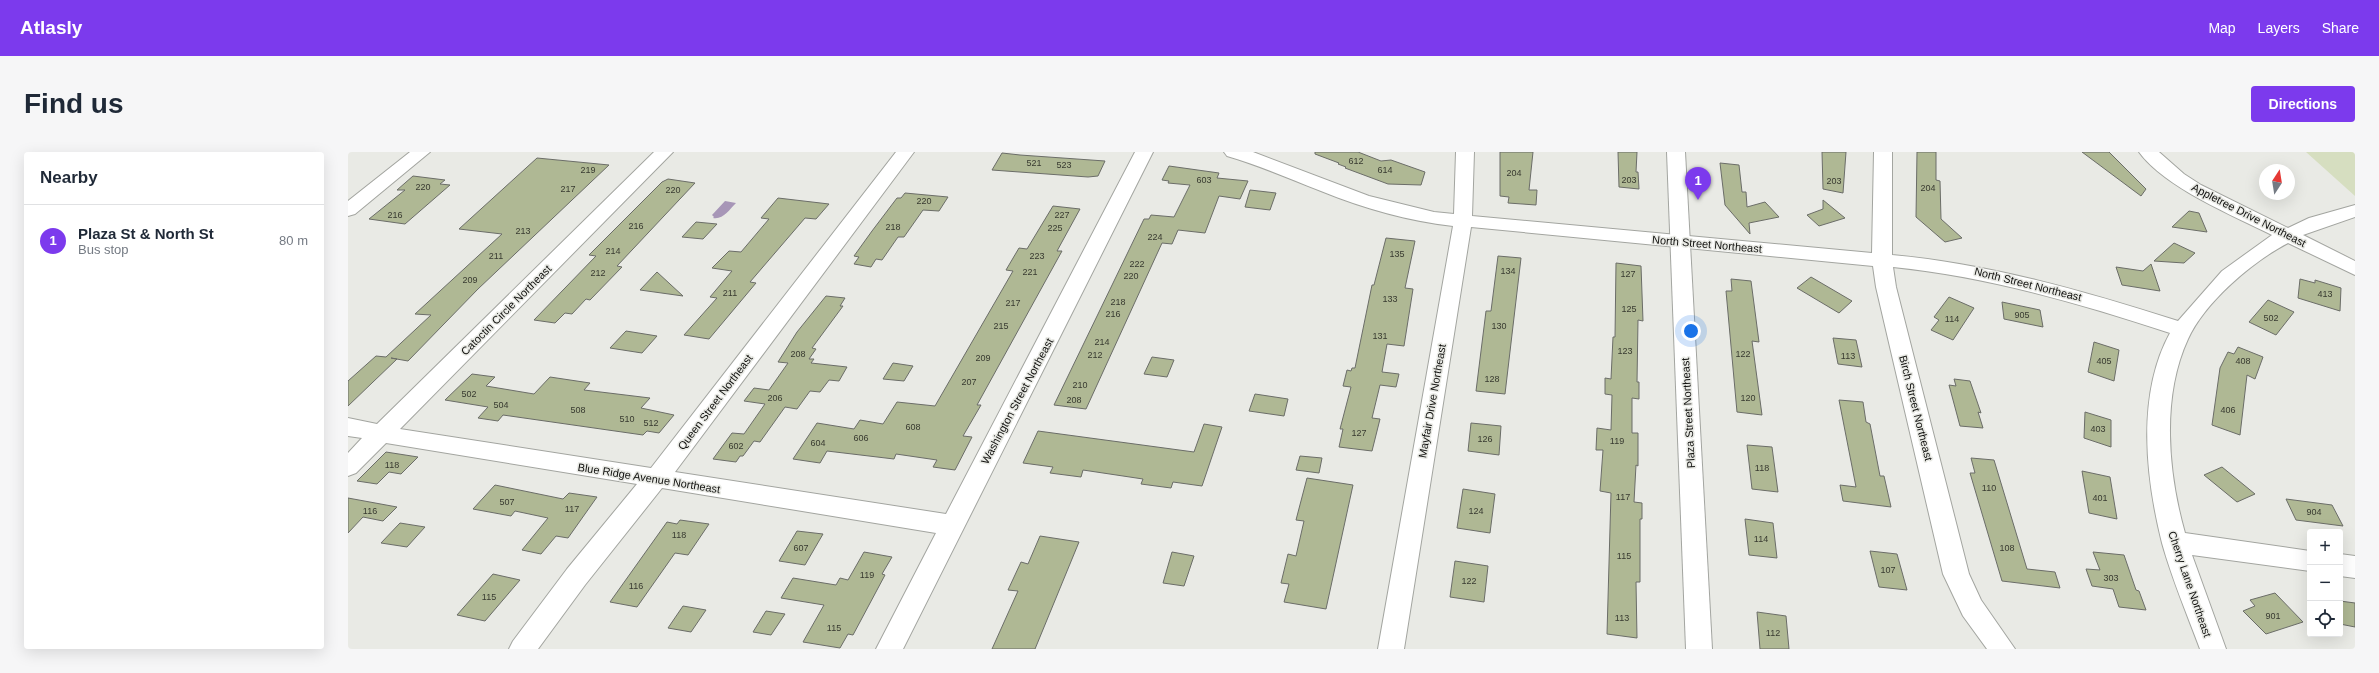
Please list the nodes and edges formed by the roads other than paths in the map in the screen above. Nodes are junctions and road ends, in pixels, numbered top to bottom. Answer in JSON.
{"nodes":[{"id":1,"x":421,"y":152,"type":"edge"},
{"id":2,"x":664,"y":152,"type":"edge"},
{"id":3,"x":905,"y":152,"type":"edge"},
{"id":4,"x":1144,"y":152,"type":"edge"},
{"id":5,"x":1233,"y":152,"type":"edge"},
{"id":6,"x":1465,"y":152,"type":"edge"},
{"id":7,"x":1676,"y":152,"type":"edge"},
{"id":8,"x":1883,"y":152,"type":"edge"},
{"id":9,"x":2148,"y":152,"type":"edge"},
{"id":10,"x":348,"y":210,"type":"edge"},
{"id":11,"x":2355,"y":211,"type":"edge"},
{"id":12,"x":1463,"y":220,"type":"junction"},
{"id":13,"x":2288,"y":234,"type":"junction"},
{"id":14,"x":1680,"y":242,"type":"junction"},
{"id":15,"x":1882,"y":260,"type":"junction"},
{"id":16,"x":2355,"y":269,"type":"edge"},
{"id":17,"x":2183,"y":330,"type":"junction"},
{"id":18,"x":348,"y":427,"type":"edge"},
{"id":19,"x":383,"y":433,"type":"junction"},
{"id":20,"x":348,"y":467,"type":"edge"},
{"id":21,"x":655,"y":479,"type":"junction"},
{"id":22,"x":951,"y":525,"type":"junction"},
{"id":23,"x":2174,"y":542,"type":"junction"},
{"id":24,"x":2307,"y":561,"type":"edge"},
{"id":25,"x":2343,"y":565,"type":"edge"},
{"id":26,"x":2355,"y":567,"type":"edge"},
{"id":27,"x":522,"y":649,"type":"edge"},
{"id":28,"x":889,"y":649,"type":"edge"},
{"id":29,"x":1391,"y":649,"type":"edge"},
{"id":30,"x":1699,"y":649,"type":"edge"},
{"id":31,"x":2002,"y":649,"type":"edge"},
{"id":32,"x":2213,"y":649,"type":"edge"}],
"edges":[{"from":1,"to":10,"type":"street"},
{"from":2,"to":19,"type":"street","name":"Catoctin Circle Northeast"},
{"from":3,"to":21,"type":"street","name":"Queen Street Northeast"},
{"from":4,"to":22,"type":"street","name":"Washington Street Northeast"},
{"from":5,"to":12,"type":"street","name":"North Street Northeast"},
{"from":6,"to":12,"type":"street","name":"Mayfair Drive Northeast"},
{"from":7,"to":14,"type":"street","name":"Plaza Street Northeast"},
{"from":8,"to":15,"type":"street","name":"Birch Street Northeast"},
{"from":9,"to":13,"type":"street","name":"Appletree Drive Northeast"},
{"from":11,"to":13,"type":"street","name":"Cherry Lane Northeast"},
{"from":12,"to":14,"type":"street","name":"North Street Northeast"},
{"from":12,"to":29,"type":"street","name":"Mayfair Drive Northeast"},
{"from":13,"to":16,"type":"street","name":"Appletree Drive Northeast"},
{"from":13,"to":17,"type":"street","name":"Cherry Lane Northeast"},
{"from":14,"to":15,"type":"street","name":"North Street Northeast"},
{"from":14,"to":30,"type":"street","name":"Plaza Street Northeast"},
{"from":15,"to":17,"type":"street","name":"North Street Northeast"},
{"from":15,"to":31,"type":"street","name":"Birch Street Northeast"},
{"from":17,"to":23,"type":"street","name":"Cherry Lane Northeast"},
{"from":18,"to":19,"type":"street","name":"Blue Ridge Avenue Northeast"},
{"from":19,"to":20,"type":"street","name":"Catoctin Circle Northeast"},
{"from":19,"to":21,"type":"street","name":"Blue Ridge Avenue Northeast"},
{"from":21,"to":22,"type":"street","name":"Blue Ridge Avenue Northeast"},
{"from":21,"to":27,"type":"street","name":"Queen Street Northeast"},
{"from":22,"to":28,"type":"street","name":"Washington Street Northeast"},
{"from":23,"to":24,"type":"street"},
{"from":23,"to":32,"type":"street","name":"Cherry Lane Northeast"},
{"from":25,"to":26,"type":"street"}]}
